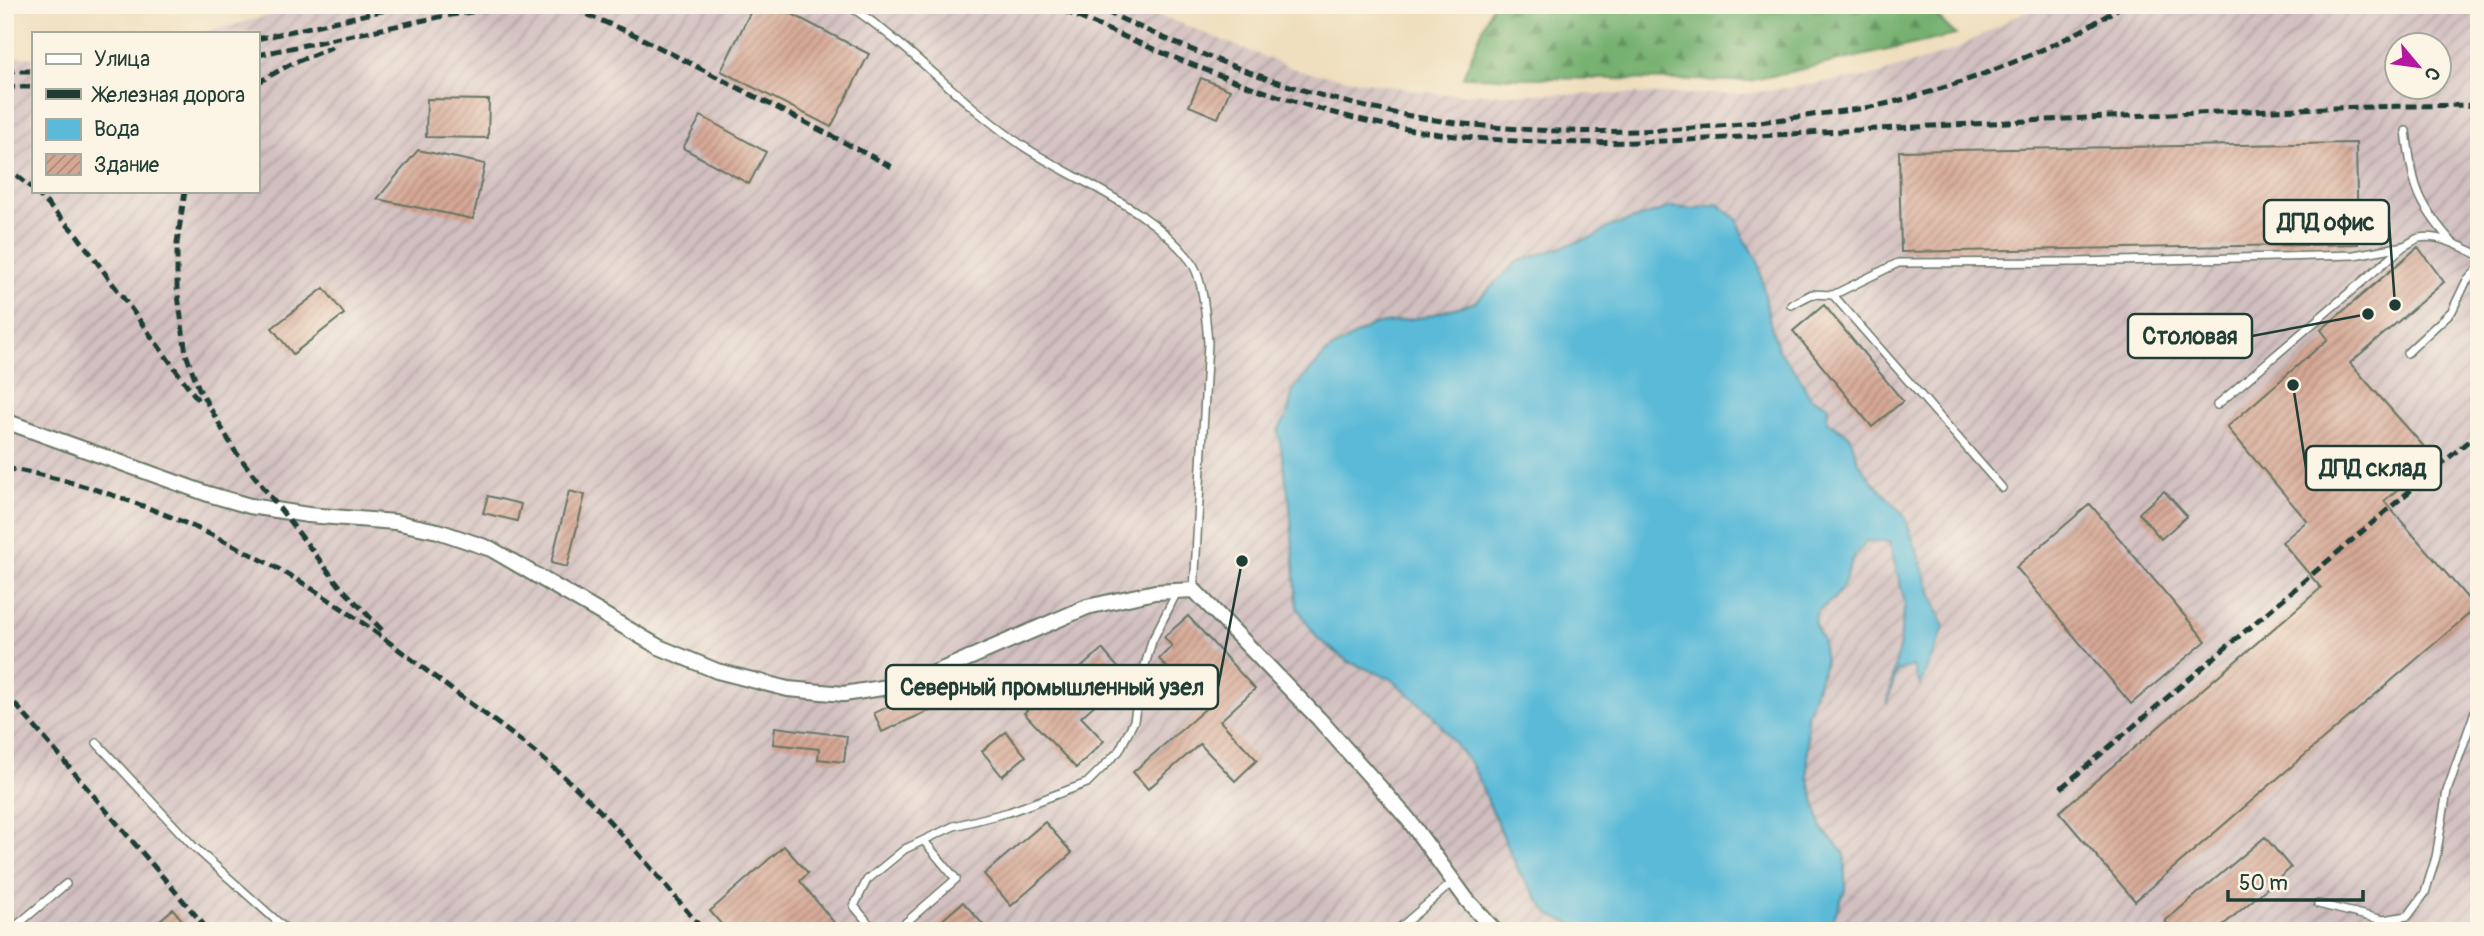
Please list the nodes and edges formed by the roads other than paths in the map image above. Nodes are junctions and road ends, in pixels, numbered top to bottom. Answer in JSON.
{"nodes":[{"id":1,"x":848,"y":5,"type":"edge"},
{"id":2,"x":2406,"y":131,"type":"dead end"},
{"id":3,"x":2452,"y":243,"type":"junction"},
{"id":4,"x":2404,"y":246,"type":"junction"},
{"id":5,"x":2479,"y":255,"type":"edge"},
{"id":6,"x":2479,"y":268,"type":"edge"},
{"id":7,"x":1832,"y":295,"type":"junction"},
{"id":8,"x":1791,"y":305,"type":"dead end"},
{"id":9,"x":2407,"y":353,"type":"dead end"},
{"id":10,"x":2217,"y":405,"type":"dead end"},
{"id":11,"x":5,"y":421,"type":"edge"},
{"id":12,"x":2002,"y":488,"type":"dead end"},
{"id":13,"x":1194,"y":590,"type":"junction"},
{"id":14,"x":1177,"y":591,"type":"junction"},
{"id":15,"x":2479,"y":700,"type":"edge"},
{"id":16,"x":97,"y":743,"type":"dead end"},
{"id":17,"x":924,"y":841,"type":"junction"},
{"id":18,"x":1454,"y":882,"type":"junction"},
{"id":19,"x":66,"y":884,"type":"dead end"},
{"id":20,"x":2318,"y":904,"type":"dead end"},
{"id":21,"x":10,"y":931,"type":"edge"},
{"id":22,"x":288,"y":931,"type":"edge"},
{"id":23,"x":875,"y":931,"type":"edge"},
{"id":24,"x":895,"y":931,"type":"edge"},
{"id":25,"x":1396,"y":931,"type":"edge"},
{"id":26,"x":1495,"y":931,"type":"edge"}],
"edges":[{"from":1,"to":13,"type":"lane"},
{"from":2,"to":3,"type":"lane"},
{"from":3,"to":4,"type":"lane"},
{"from":3,"to":5,"type":"lane"},
{"from":4,"to":7,"type":"lane"},
{"from":4,"to":10,"type":"lane"},
{"from":6,"to":9,"type":"lane"},
{"from":7,"to":8,"type":"lane"},
{"from":7,"to":12,"type":"lane"},
{"from":11,"to":14,"type":"street"},
{"from":13,"to":14,"type":"street"},
{"from":13,"to":18,"type":"street"},
{"from":14,"to":17,"type":"lane"},
{"from":15,"to":20,"type":"lane"},
{"from":16,"to":22,"type":"lane"},
{"from":17,"to":23,"type":"lane"},
{"from":17,"to":24,"type":"lane"},
{"from":18,"to":25,"type":"lane"},
{"from":18,"to":26,"type":"street"},
{"from":19,"to":21,"type":"lane"}]}
